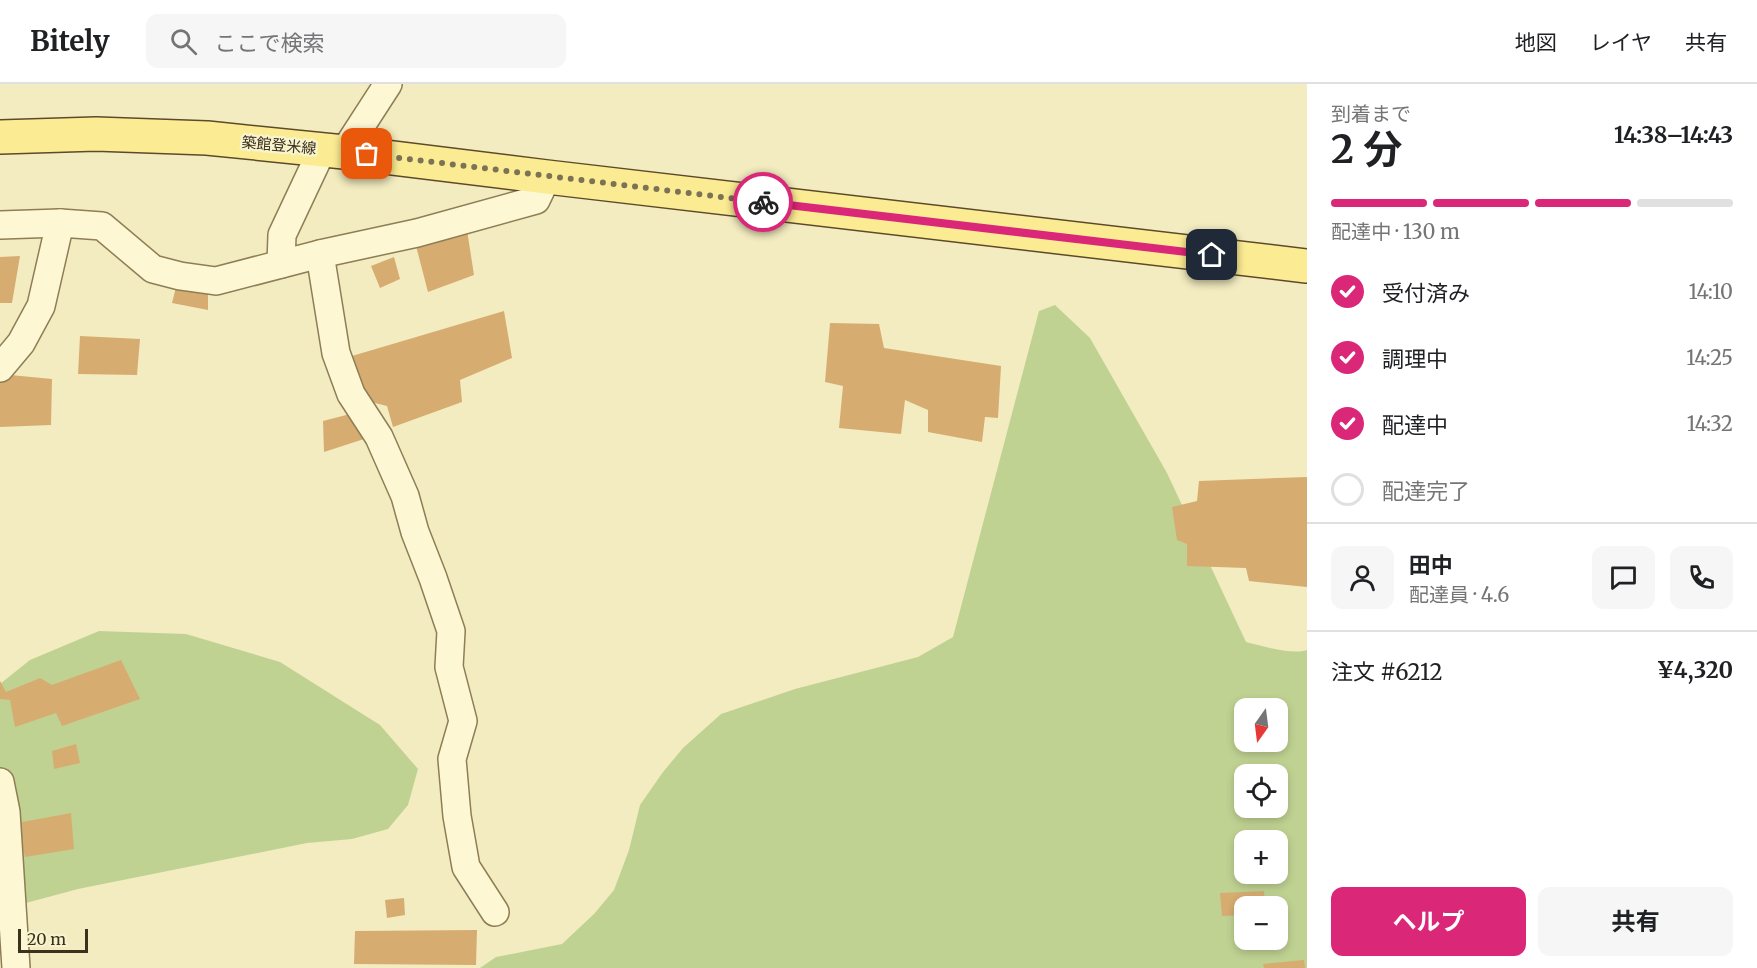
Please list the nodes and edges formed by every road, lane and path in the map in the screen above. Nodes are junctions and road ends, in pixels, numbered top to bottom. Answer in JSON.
{"nodes":[{"id":1,"x":388,"y":84,"type":"edge"},
{"id":2,"x":0,"y":137,"type":"edge"},
{"id":3,"x":333,"y":151,"type":"junction"},
{"id":4,"x":547,"y":177,"type":"junction"},
{"id":5,"x":60,"y":222,"type":"junction"},
{"id":6,"x":0,"y":225,"type":"edge"},
{"id":7,"x":320,"y":254,"type":"junction"},
{"id":8,"x":281,"y":264,"type":"junction"},
{"id":9,"x":1307,"y":266,"type":"edge"},
{"id":10,"x":0,"y":368,"type":"edge"},
{"id":11,"x":0,"y":782,"type":"edge"},
{"id":12,"x":495,"y":912,"type":"dead end"},
{"id":13,"x":16,"y":968,"type":"edge"}],
"edges":[{"from":1,"to":3,"type":"street"},
{"from":2,"to":3,"type":"main road","name":"築館登米線"},
{"from":3,"to":4,"type":"main road","name":"築館登米線"},
{"from":3,"to":8,"type":"street"},
{"from":4,"to":7,"type":"street"},
{"from":4,"to":9,"type":"main road","name":"築館登米線"},
{"from":5,"to":6,"type":"street"},
{"from":5,"to":8,"type":"street"},
{"from":5,"to":10,"type":"street"},
{"from":7,"to":8,"type":"street"},
{"from":7,"to":12,"type":"street"},
{"from":11,"to":13,"type":"street"}]}
